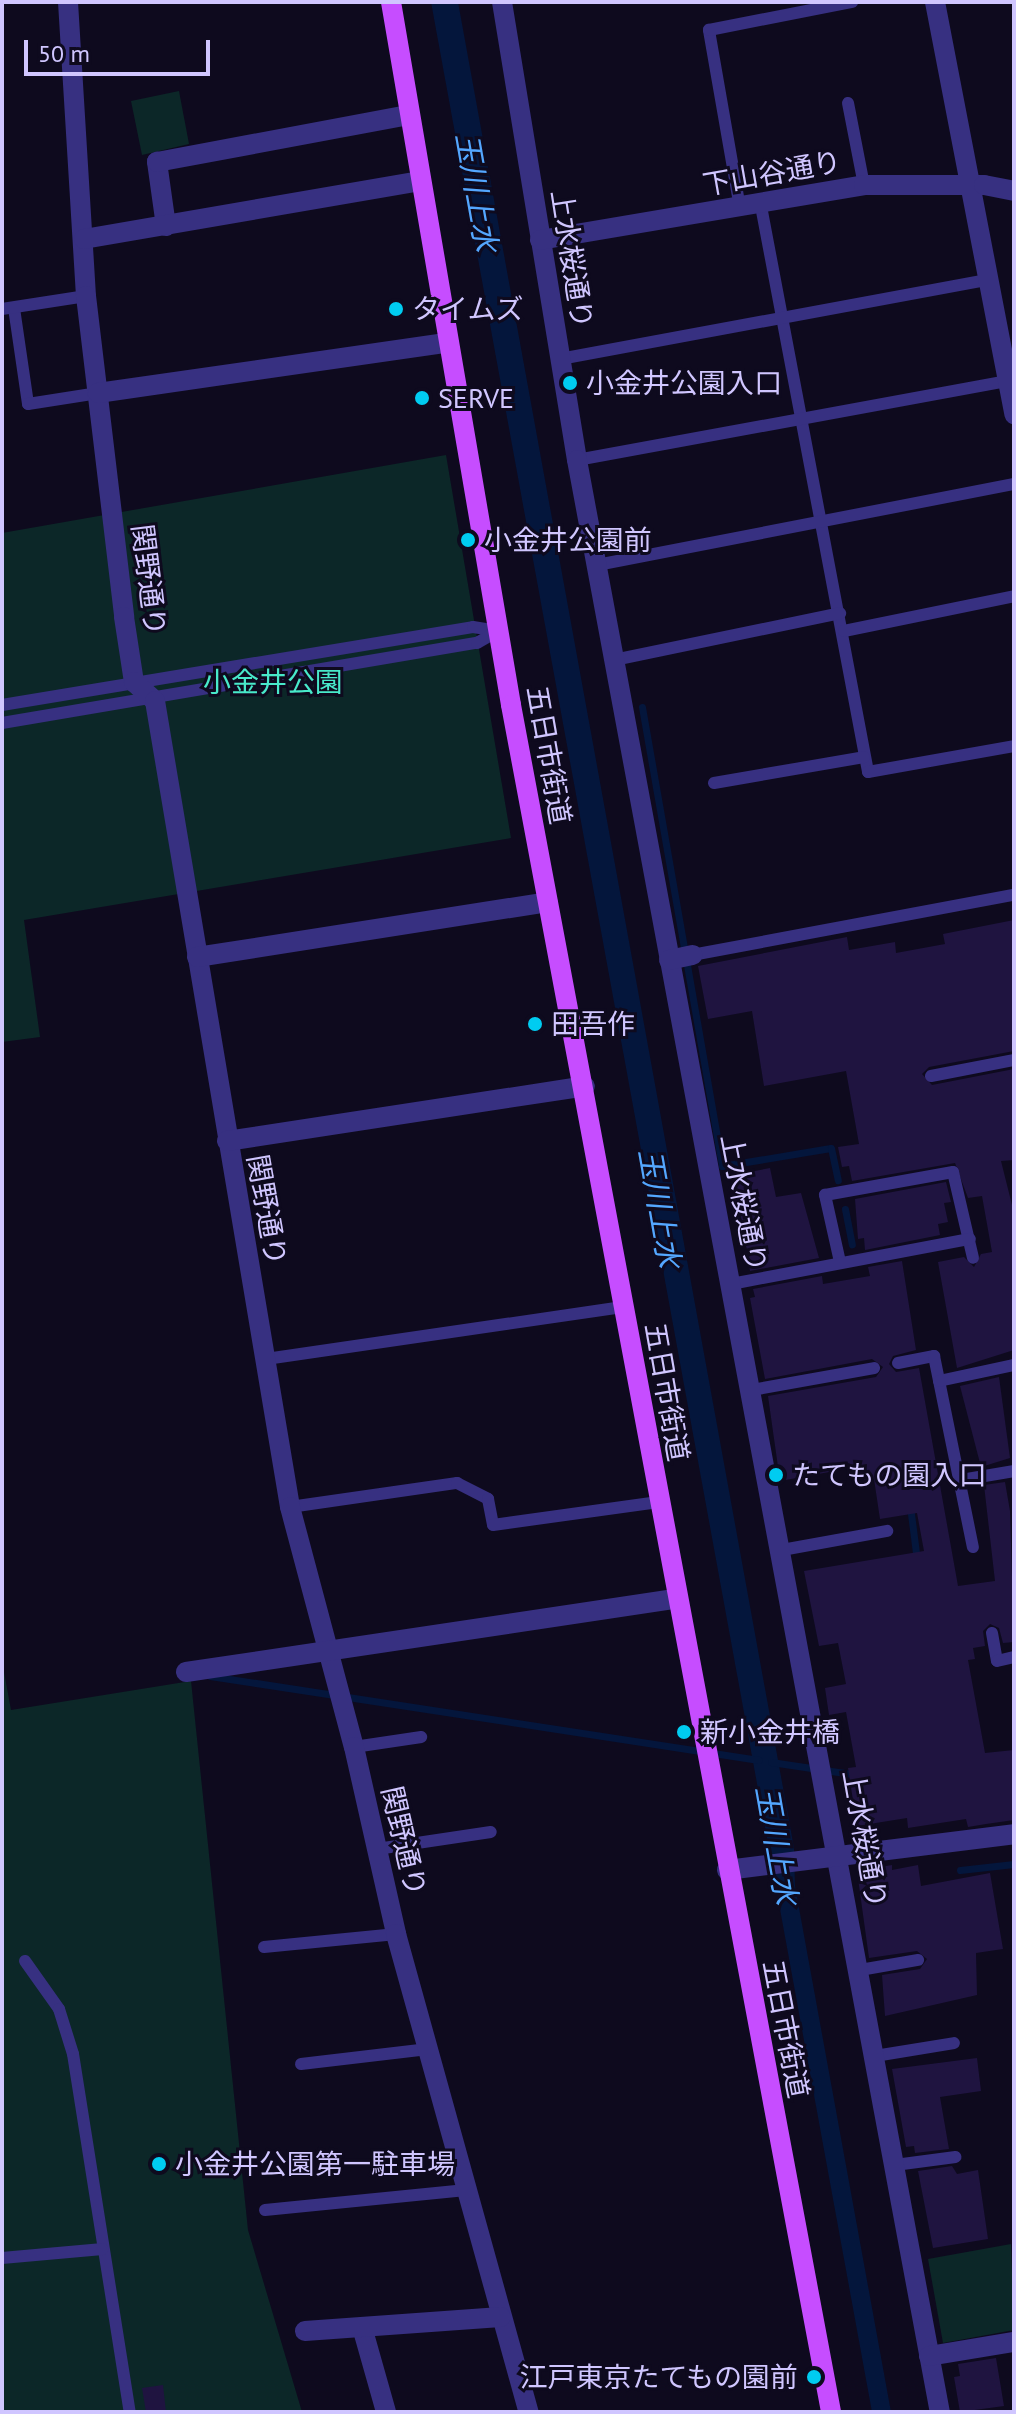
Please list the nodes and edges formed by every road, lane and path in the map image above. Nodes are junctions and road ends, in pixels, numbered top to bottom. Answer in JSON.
{"nodes":[{"id":1,"x":68,"y":2,"type":"edge"},
{"id":2,"x":391,"y":2,"type":"edge"},
{"id":3,"x":502,"y":2,"type":"edge"},
{"id":4,"x":852,"y":2,"type":"edge"},
{"id":5,"x":935,"y":2,"type":"edge"},
{"id":6,"x":848,"y":103,"type":"dead end"},
{"id":7,"x":408,"y":115,"type":"junction"},
{"id":8,"x":421,"y":181,"type":"junction"},
{"id":9,"x":864,"y":185,"type":"junction"},
{"id":10,"x":970,"y":185,"type":"junction"},
{"id":11,"x":1014,"y":191,"type":"edge"},
{"id":12,"x":761,"y":206,"type":"junction"},
{"id":13,"x":740,"y":208,"type":"junction"},
{"id":14,"x":166,"y":226,"type":"junction"},
{"id":15,"x":84,"y":239,"type":"junction"},
{"id":16,"x":540,"y":240,"type":"junction"},
{"id":17,"x":986,"y":280,"type":"junction"},
{"id":18,"x":86,"y":296,"type":"junction"},
{"id":19,"x":8,"y":308,"type":"edge"},
{"id":20,"x":782,"y":318,"type":"junction"},
{"id":21,"x":447,"y":343,"type":"junction"},
{"id":22,"x":560,"y":359,"type":"junction"},
{"id":23,"x":1008,"y":381,"type":"junction"},
{"id":24,"x":98,"y":393,"type":"junction"},
{"id":25,"x":1014,"y":414,"type":"edge"},
{"id":26,"x":800,"y":420,"type":"junction"},
{"id":27,"x":577,"y":460,"type":"junction"},
{"id":28,"x":1014,"y":484,"type":"edge"},
{"id":29,"x":822,"y":522,"type":"junction"},
{"id":30,"x":597,"y":565,"type":"junction"},
{"id":31,"x":1014,"y":596,"type":"edge"},
{"id":32,"x":840,"y":613,"type":"junction"},
{"id":33,"x":498,"y":631,"type":"junction"},
{"id":34,"x":844,"y":631,"type":"junction"},
{"id":35,"x":614,"y":660,"type":"junction"},
{"id":36,"x":134,"y":682,"type":"junction"},
{"id":37,"x":155,"y":701,"type":"junction"},
{"id":38,"x":2,"y":705,"type":"edge"},
{"id":39,"x":2,"y":723,"type":"edge"},
{"id":40,"x":1014,"y":746,"type":"edge"},
{"id":41,"x":864,"y":757,"type":"junction"},
{"id":42,"x":714,"y":783,"type":"dead end"},
{"id":43,"x":1014,"y":895,"type":"edge"},
{"id":44,"x":548,"y":902,"type":"junction"},
{"id":45,"x":197,"y":957,"type":"junction"},
{"id":46,"x":680,"y":958,"type":"junction"},
{"id":47,"x":1014,"y":1060,"type":"edge"},
{"id":48,"x":931,"y":1076,"type":"dead end"},
{"id":49,"x":585,"y":1086,"type":"junction"},
{"id":50,"x":227,"y":1141,"type":"junction"},
{"id":51,"x":970,"y":1239,"type":"junction"},
{"id":52,"x":973,"y":1258,"type":"dead end"},
{"id":53,"x":840,"y":1262,"type":"junction"},
{"id":54,"x":731,"y":1284,"type":"junction"},
{"id":55,"x":624,"y":1307,"type":"junction"},
{"id":56,"x":266,"y":1359,"type":"junction"},
{"id":57,"x":898,"y":1363,"type":"dead end"},
{"id":58,"x":1014,"y":1365,"type":"edge"},
{"id":59,"x":874,"y":1368,"type":"dead end"},
{"id":60,"x":939,"y":1381,"type":"junction"},
{"id":61,"x":752,"y":1390,"type":"junction"},
{"id":62,"x":1014,"y":1471,"type":"edge"},
{"id":63,"x":961,"y":1480,"type":"junction"},
{"id":64,"x":658,"y":1502,"type":"junction"},
{"id":65,"x":290,"y":1507,"type":"junction"},
{"id":66,"x":887,"y":1531,"type":"dead end"},
{"id":67,"x":973,"y":1547,"type":"dead end"},
{"id":68,"x":782,"y":1550,"type":"junction"},
{"id":69,"x":675,"y":1599,"type":"junction"},
{"id":70,"x":992,"y":1633,"type":"dead end"},
{"id":71,"x":326,"y":1653,"type":"junction"},
{"id":72,"x":1014,"y":1657,"type":"edge"},
{"id":73,"x":186,"y":1672,"type":"dead end"},
{"id":74,"x":421,"y":1737,"type":"dead end"},
{"id":75,"x":354,"y":1747,"type":"junction"},
{"id":76,"x":491,"y":1832,"type":"dead end"},
{"id":77,"x":1014,"y":1834,"type":"edge"},
{"id":78,"x":377,"y":1849,"type":"junction"},
{"id":79,"x":830,"y":1856,"type":"junction"},
{"id":80,"x":734,"y":1869,"type":"junction"},
{"id":81,"x":396,"y":1934,"type":"junction"},
{"id":82,"x":264,"y":1947,"type":"dead end"},
{"id":83,"x":918,"y":1960,"type":"dead end"},
{"id":84,"x":25,"y":1961,"type":"dead end"},
{"id":85,"x":860,"y":1970,"type":"junction"},
{"id":86,"x":954,"y":2043,"type":"dead end"},
{"id":87,"x":428,"y":2049,"type":"junction"},
{"id":88,"x":875,"y":2056,"type":"junction"},
{"id":89,"x":301,"y":2064,"type":"dead end"},
{"id":90,"x":955,"y":2157,"type":"dead end"},
{"id":91,"x":895,"y":2165,"type":"junction"},
{"id":92,"x":466,"y":2190,"type":"junction"},
{"id":93,"x":265,"y":2210,"type":"dead end"},
{"id":94,"x":103,"y":2249,"type":"junction"},
{"id":95,"x":2,"y":2258,"type":"edge"},
{"id":96,"x":501,"y":2317,"type":"junction"},
{"id":97,"x":362,"y":2327,"type":"junction"},
{"id":98,"x":305,"y":2331,"type":"dead end"},
{"id":99,"x":1014,"y":2342,"type":"edge"},
{"id":100,"x":929,"y":2356,"type":"junction"},
{"id":101,"x":130,"y":2412,"type":"edge"},
{"id":102,"x":386,"y":2412,"type":"edge"},
{"id":103,"x":529,"y":2412,"type":"edge"},
{"id":104,"x":831,"y":2412,"type":"edge"},
{"id":105,"x":940,"y":2412,"type":"edge"}],
"edges":[{"from":1,"to":15,"type":"street","name":"関野通り"},
{"from":2,"to":7,"type":"main road","name":"五日市街道"},
{"from":3,"to":16,"type":"street","name":"上水桜通り"},
{"from":4,"to":13,"type":"lane"},
{"from":5,"to":10,"type":"street"},
{"from":6,"to":9,"type":"lane"},
{"from":7,"to":8,"type":"main road","name":"五日市街道"},
{"from":7,"to":14,"type":"street"},
{"from":8,"to":14,"type":"street"},
{"from":8,"to":21,"type":"main road","name":"五日市街道"},
{"from":9,"to":10,"type":"street","name":"下山谷通り"},
{"from":9,"to":12,"type":"street","name":"下山谷通り"},
{"from":10,"to":11,"type":"street","name":"下山谷通り"},
{"from":10,"to":17,"type":"street"},
{"from":12,"to":13,"type":"street","name":"下山谷通り"},
{"from":12,"to":20,"type":"lane"},
{"from":13,"to":16,"type":"street","name":"下山谷通り"},
{"from":14,"to":15,"type":"street"},
{"from":15,"to":18,"type":"street","name":"関野通り"},
{"from":16,"to":22,"type":"street","name":"上水桜通り"},
{"from":17,"to":20,"type":"lane"},
{"from":17,"to":23,"type":"street"},
{"from":18,"to":19,"type":"lane"},
{"from":18,"to":24,"type":"street","name":"関野通り"},
{"from":19,"to":24,"type":"lane"},
{"from":20,"to":22,"type":"lane"},
{"from":20,"to":26,"type":"lane"},
{"from":21,"to":24,"type":"street"},
{"from":21,"to":33,"type":"main road","name":"五日市街道"},
{"from":22,"to":27,"type":"street","name":"上水桜通り"},
{"from":23,"to":25,"type":"street"},
{"from":23,"to":26,"type":"lane"},
{"from":24,"to":36,"type":"street","name":"関野通り"},
{"from":26,"to":27,"type":"lane"},
{"from":26,"to":29,"type":"lane"},
{"from":27,"to":30,"type":"street","name":"上水桜通り"},
{"from":28,"to":29,"type":"lane"},
{"from":29,"to":30,"type":"lane"},
{"from":29,"to":32,"type":"lane"},
{"from":30,"to":35,"type":"street","name":"上水桜通り"},
{"from":31,"to":34,"type":"lane"},
{"from":32,"to":34,"type":"lane"},
{"from":32,"to":35,"type":"lane"},
{"from":33,"to":36,"type":"lane"},
{"from":33,"to":37,"type":"lane"},
{"from":33,"to":44,"type":"main road","name":"五日市街道"},
{"from":34,"to":41,"type":"lane"},
{"from":35,"to":46,"type":"street","name":"上水桜通り"},
{"from":36,"to":37,"type":"street"},
{"from":36,"to":38,"type":"lane"},
{"from":37,"to":39,"type":"lane"},
{"from":37,"to":45,"type":"street","name":"関野通り"},
{"from":40,"to":41,"type":"lane"},
{"from":41,"to":42,"type":"lane"},
{"from":43,"to":46,"type":"lane"},
{"from":44,"to":45,"type":"street"},
{"from":44,"to":49,"type":"main road","name":"五日市街道"},
{"from":45,"to":50,"type":"street","name":"関野通り"},
{"from":46,"to":54,"type":"street","name":"上水桜通り"},
{"from":47,"to":48,"type":"lane"},
{"from":49,"to":50,"type":"street"},
{"from":49,"to":55,"type":"main road","name":"五日市街道"},
{"from":50,"to":56,"type":"street","name":"関野通り"},
{"from":51,"to":52,"type":"lane"},
{"from":51,"to":53,"type":"lane"},
{"from":51,"to":53,"type":"lane"},
{"from":53,"to":54,"type":"lane"},
{"from":54,"to":61,"type":"street","name":"上水桜通り"},
{"from":55,"to":56,"type":"lane"},
{"from":55,"to":64,"type":"main road","name":"五日市街道"},
{"from":56,"to":65,"type":"street","name":"関野通り"},
{"from":57,"to":60,"type":"lane"},
{"from":58,"to":60,"type":"lane"},
{"from":59,"to":61,"type":"lane"},
{"from":60,"to":63,"type":"lane"},
{"from":61,"to":68,"type":"street","name":"上水桜通り"},
{"from":62,"to":63,"type":"lane"},
{"from":63,"to":67,"type":"lane"},
{"from":64,"to":65,"type":"lane"},
{"from":64,"to":69,"type":"main road","name":"五日市街道"},
{"from":65,"to":71,"type":"street","name":"関野通り"},
{"from":66,"to":68,"type":"lane"},
{"from":68,"to":79,"type":"street","name":"上水桜通り"},
{"from":69,"to":71,"type":"street"},
{"from":69,"to":80,"type":"main road","name":"五日市街道"},
{"from":70,"to":72,"type":"lane"},
{"from":71,"to":73,"type":"street"},
{"from":71,"to":75,"type":"street","name":"関野通り"},
{"from":74,"to":75,"type":"lane"},
{"from":75,"to":78,"type":"street","name":"関野通り"},
{"from":76,"to":78,"type":"lane"},
{"from":77,"to":79,"type":"street"},
{"from":78,"to":81,"type":"street","name":"関野通り"},
{"from":79,"to":80,"type":"street"},
{"from":79,"to":85,"type":"street","name":"上水桜通り"},
{"from":80,"to":104,"type":"main road","name":"五日市街道"},
{"from":81,"to":82,"type":"lane"},
{"from":81,"to":87,"type":"street","name":"関野通り"},
{"from":83,"to":85,"type":"lane"},
{"from":84,"to":94,"type":"lane"},
{"from":85,"to":88,"type":"street","name":"上水桜通り"},
{"from":86,"to":88,"type":"lane"},
{"from":87,"to":89,"type":"lane"},
{"from":87,"to":92,"type":"street","name":"関野通り"},
{"from":88,"to":91,"type":"street","name":"上水桜通り"},
{"from":90,"to":91,"type":"lane"},
{"from":91,"to":100,"type":"street","name":"上水桜通り"},
{"from":92,"to":93,"type":"lane"},
{"from":92,"to":96,"type":"street","name":"関野通り"},
{"from":94,"to":95,"type":"lane"},
{"from":94,"to":101,"type":"lane"},
{"from":96,"to":97,"type":"street"},
{"from":96,"to":103,"type":"street","name":"関野通り"},
{"from":97,"to":98,"type":"street"},
{"from":97,"to":102,"type":"street"},
{"from":99,"to":100,"type":"street"},
{"from":100,"to":105,"type":"street","name":"上水桜通り"}]}
